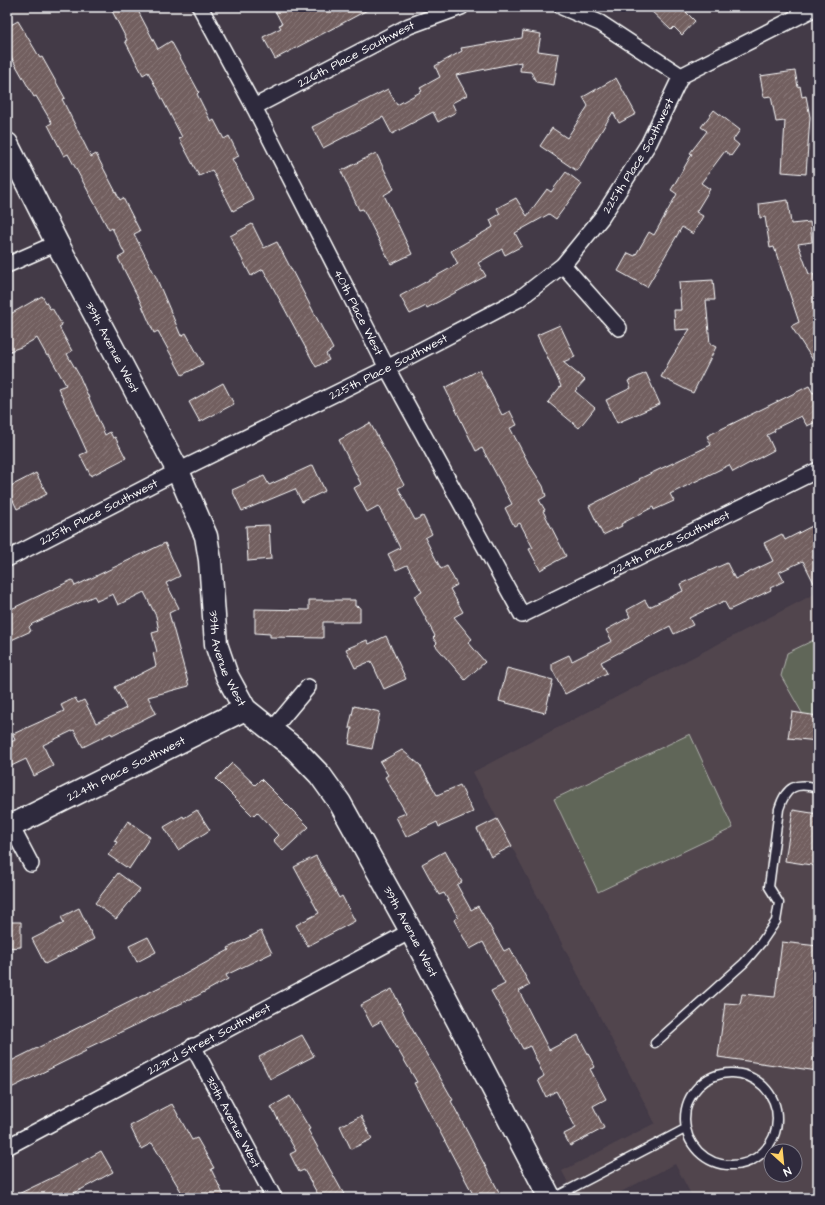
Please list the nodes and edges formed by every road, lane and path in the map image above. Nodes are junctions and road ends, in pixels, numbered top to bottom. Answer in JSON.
{"nodes":[{"id":1,"x":200,"y":7,"type":"edge"},
{"id":2,"x":461,"y":7,"type":"edge"},
{"id":3,"x":562,"y":7,"type":"edge"},
{"id":4,"x":816,"y":9,"type":"edge"},
{"id":5,"x":681,"y":76,"type":"junction"},
{"id":6,"x":254,"y":107,"type":"junction"},
{"id":7,"x":7,"y":144,"type":"edge"},
{"id":8,"x":57,"y":243,"type":"junction"},
{"id":9,"x":7,"y":265,"type":"edge"},
{"id":10,"x":563,"y":265,"type":"junction"},
{"id":11,"x":619,"y":328,"type":"dead end"},
{"id":12,"x":387,"y":368,"type":"junction"},
{"id":13,"x":818,"y":470,"type":"edge"},
{"id":14,"x":178,"y":471,"type":"junction"},
{"id":15,"x":7,"y":559,"type":"edge"},
{"id":16,"x":522,"y":615,"type":"joint"},
{"id":17,"x":308,"y":687,"type":"dead end"},
{"id":18,"x":245,"y":709,"type":"junction"},
{"id":19,"x":272,"y":730,"type":"junction"},
{"id":20,"x":818,"y":788,"type":"edge"},
{"id":21,"x":9,"y":827,"type":"edge"},
{"id":22,"x":31,"y":864,"type":"dead end"},
{"id":23,"x":411,"y":931,"type":"junction"},
{"id":24,"x":655,"y":1043,"type":"dead end"},
{"id":25,"x":193,"y":1046,"type":"junction"},
{"id":26,"x":685,"y":1129,"type":"junction"},
{"id":27,"x":7,"y":1146,"type":"edge"},
{"id":28,"x":274,"y":1198,"type":"edge"},
{"id":29,"x":552,"y":1198,"type":"edge"}],
"edges":[{"from":1,"to":6,"type":"street","name":"40th Place West"},
{"from":2,"to":6,"type":"street","name":"226th Place Southwest"},
{"from":3,"to":5,"type":"street"},
{"from":4,"to":5,"type":"street"},
{"from":5,"to":10,"type":"street","name":"225th Place Southwest"},
{"from":6,"to":12,"type":"street","name":"40th Place West"},
{"from":7,"to":8,"type":"street","name":"39th Avenue West"},
{"from":8,"to":9,"type":"street"},
{"from":8,"to":14,"type":"street","name":"39th Avenue West"},
{"from":10,"to":11,"type":"street"},
{"from":10,"to":12,"type":"street","name":"225th Place Southwest"},
{"from":12,"to":14,"type":"street","name":"225th Place Southwest"},
{"from":12,"to":16,"type":"street","name":"40th Place West"},
{"from":13,"to":16,"type":"street","name":"224th Place Southwest"},
{"from":14,"to":15,"type":"street","name":"225th Place Southwest"},
{"from":14,"to":18,"type":"street","name":"39th Avenue West"},
{"from":17,"to":19,"type":"street"},
{"from":18,"to":19,"type":"street","name":"39th Avenue West"},
{"from":18,"to":21,"type":"street","name":"224th Place Southwest"},
{"from":19,"to":23,"type":"street","name":"39th Avenue West"},
{"from":20,"to":24,"type":"lane"},
{"from":21,"to":22,"type":"street"},
{"from":23,"to":25,"type":"street","name":"223rd Street Southwest"},
{"from":23,"to":29,"type":"street","name":"39th Avenue West"},
{"from":25,"to":27,"type":"street","name":"223rd Street Southwest"},
{"from":25,"to":28,"type":"street","name":"38th Avenue West"},
{"from":26,"to":26,"type":"lane"},
{"from":26,"to":29,"type":"lane"}]}
